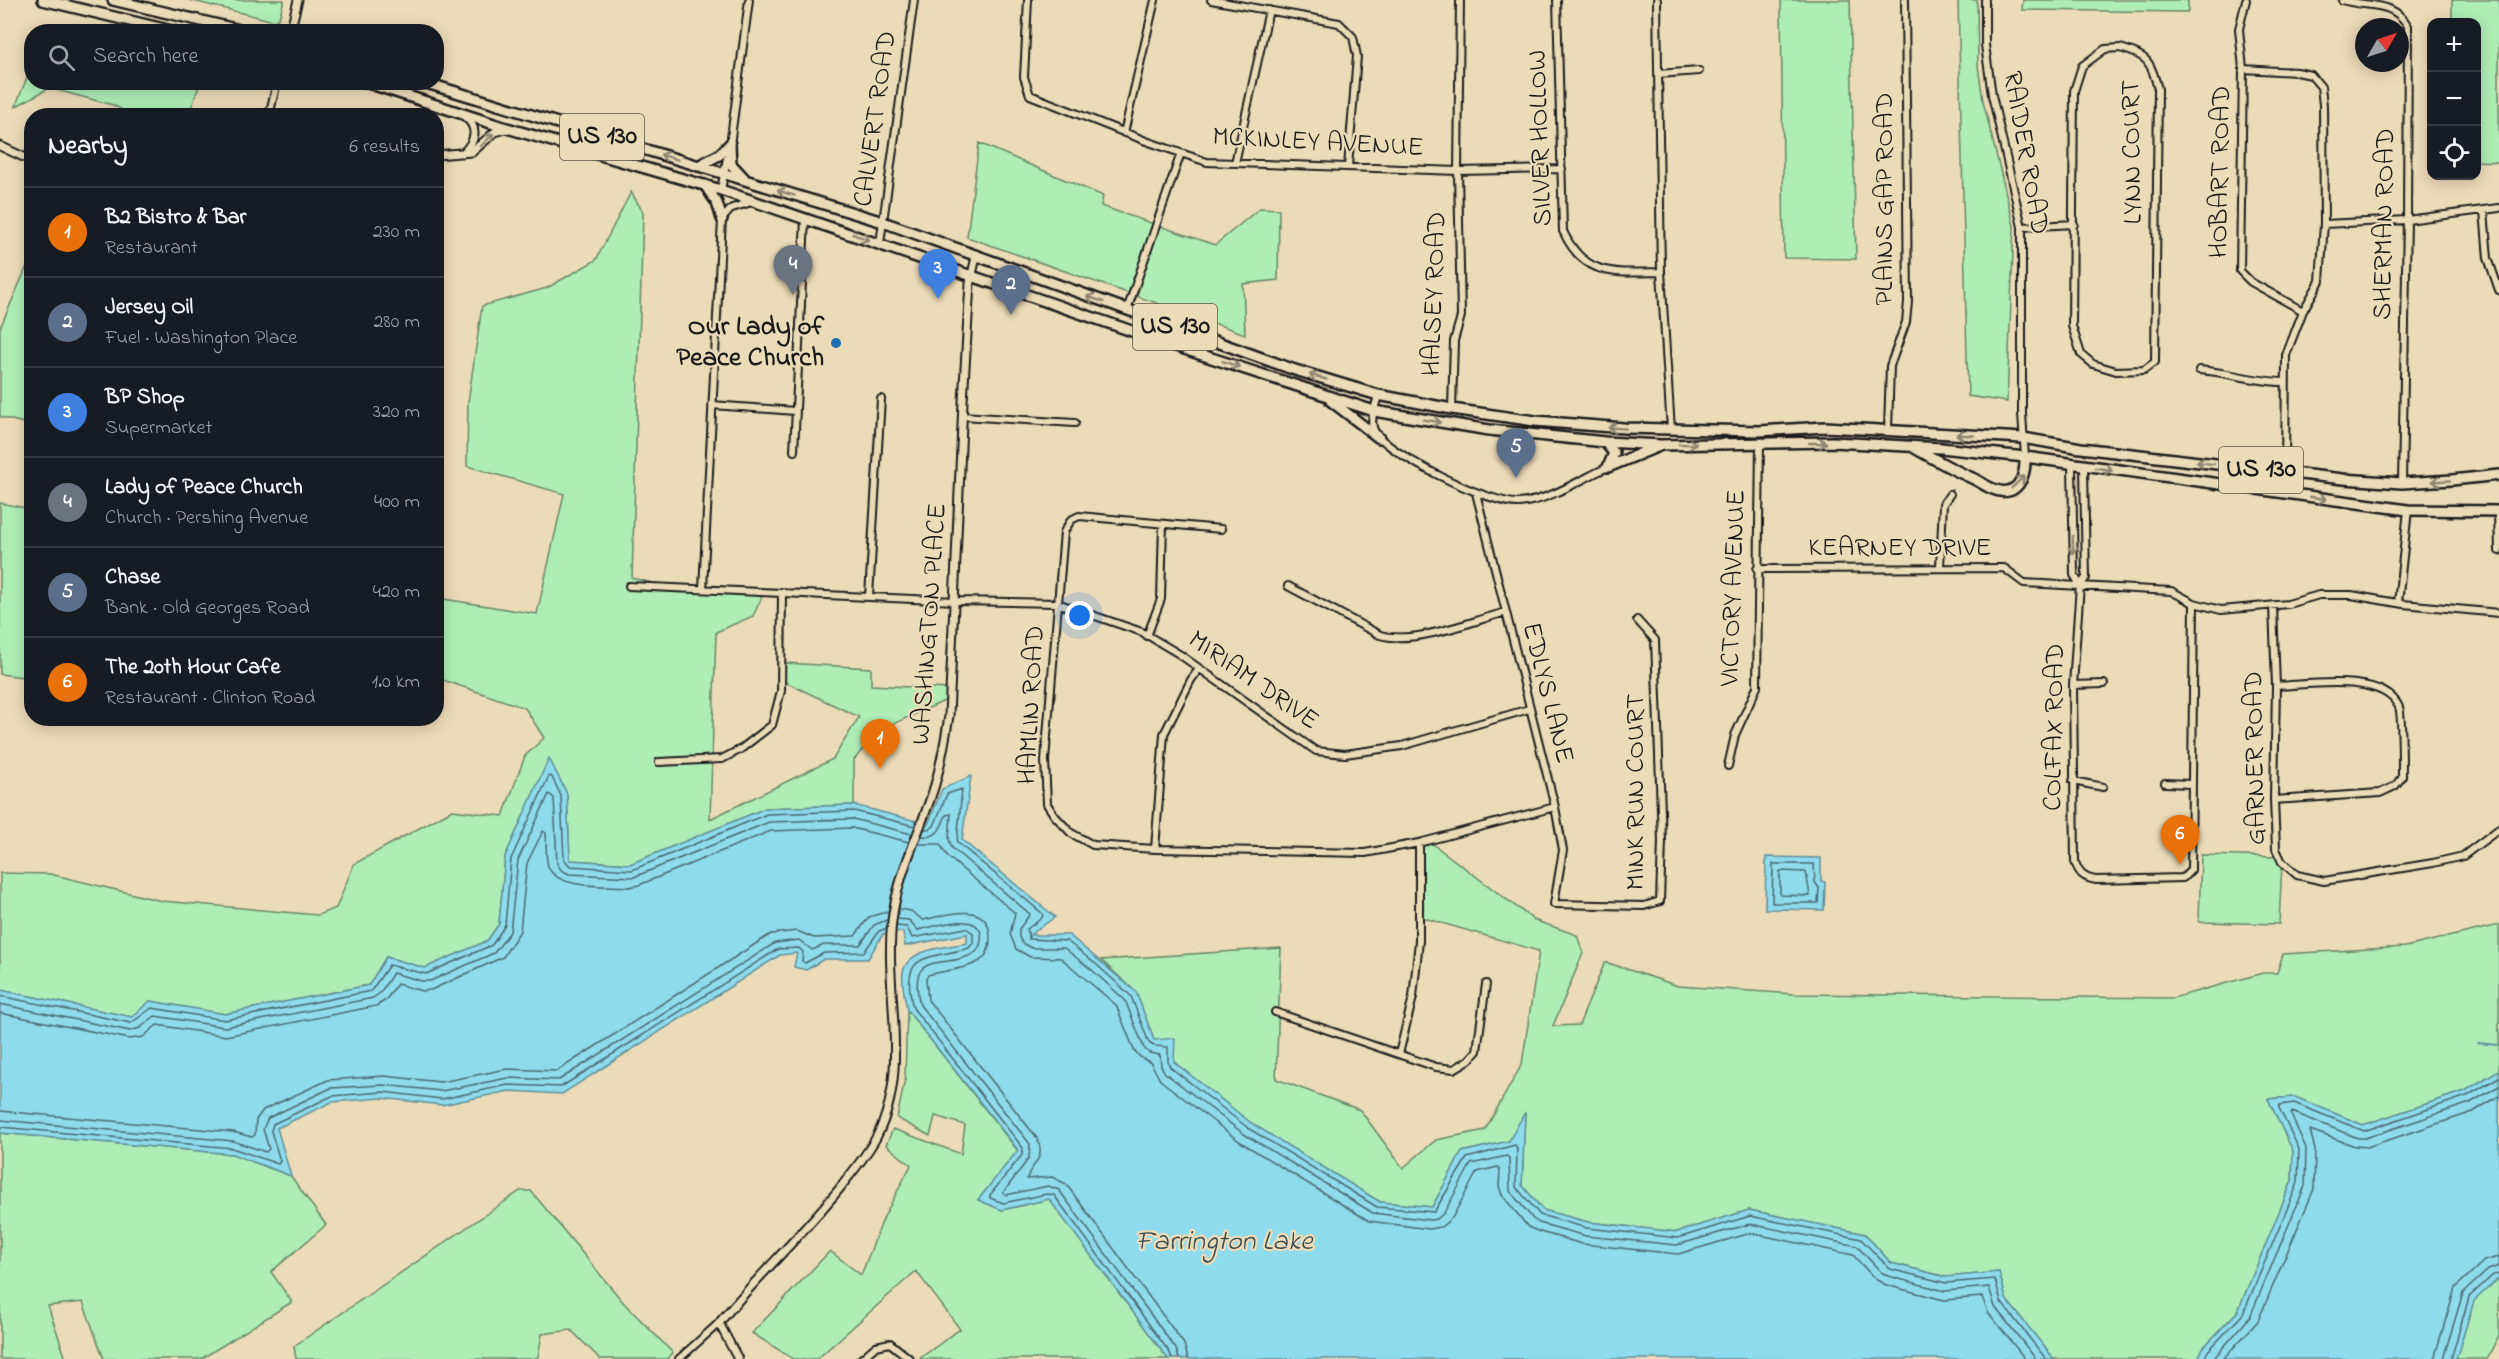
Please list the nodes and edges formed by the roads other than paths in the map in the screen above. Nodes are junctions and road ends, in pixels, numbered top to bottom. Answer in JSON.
{"nodes":[{"id":1,"x":43,"y":0,"type":"edge"},
{"id":2,"x":113,"y":0,"type":"edge"},
{"id":3,"x":298,"y":0,"type":"edge"},
{"id":4,"x":749,"y":0,"type":"edge"},
{"id":5,"x":914,"y":0,"type":"edge"},
{"id":6,"x":1028,"y":0,"type":"edge"},
{"id":7,"x":1155,"y":0,"type":"edge"},
{"id":8,"x":1211,"y":0,"type":"edge"},
{"id":9,"x":1460,"y":0,"type":"edge"},
{"id":10,"x":1557,"y":0,"type":"edge"},
{"id":11,"x":1657,"y":0,"type":"edge"},
{"id":12,"x":1905,"y":0,"type":"edge"},
{"id":13,"x":1985,"y":0,"type":"edge"},
{"id":14,"x":2246,"y":0,"type":"edge"},
{"id":15,"x":2342,"y":0,"type":"edge"},
{"id":16,"x":1269,"y":10,"type":"junction"},
{"id":17,"x":143,"y":24,"type":"edge"},
{"id":18,"x":214,"y":24,"type":"edge"},
{"id":19,"x":292,"y":24,"type":"edge"},
{"id":20,"x":2243,"y":69,"type":"junction"},
{"id":21,"x":1699,"y":71,"type":"dead end"},
{"id":22,"x":1658,"y":74,"type":"junction"},
{"id":23,"x":444,"y":88,"type":"edge"},
{"id":24,"x":275,"y":90,"type":"edge"},
{"id":25,"x":390,"y":90,"type":"edge"},
{"id":26,"x":271,"y":108,"type":"edge"},
{"id":27,"x":460,"y":113,"type":"junction"},
{"id":28,"x":513,"y":129,"type":"junction"},
{"id":29,"x":1124,"y":133,"type":"junction"},
{"id":30,"x":730,"y":144,"type":"junction"},
{"id":31,"x":0,"y":146,"type":"edge"},
{"id":32,"x":1181,"y":153,"type":"junction"},
{"id":33,"x":444,"y":155,"type":"edge"},
{"id":34,"x":461,"y":155,"type":"junction"},
{"id":35,"x":24,"y":157,"type":"edge"},
{"id":36,"x":1235,"y":163,"type":"junction"},
{"id":37,"x":698,"y":166,"type":"junction"},
{"id":38,"x":1348,"y":167,"type":"junction"},
{"id":39,"x":1562,"y":169,"type":"junction"},
{"id":40,"x":1458,"y":171,"type":"junction"},
{"id":41,"x":725,"y":174,"type":"junction"},
{"id":42,"x":748,"y":181,"type":"junction"},
{"id":43,"x":705,"y":185,"type":"junction"},
{"id":44,"x":721,"y":190,"type":"junction"},
{"id":45,"x":754,"y":201,"type":"junction"},
{"id":46,"x":2499,"y":207,"type":"edge"},
{"id":47,"x":2484,"y":211,"type":"junction"},
{"id":48,"x":722,"y":219,"type":"junction"},
{"id":49,"x":806,"y":219,"type":"junction"},
{"id":50,"x":2407,"y":220,"type":"junction"},
{"id":51,"x":883,"y":222,"type":"junction"},
{"id":52,"x":2074,"y":224,"type":"junction"},
{"id":53,"x":2324,"y":224,"type":"junction"},
{"id":54,"x":2022,"y":227,"type":"junction"},
{"id":55,"x":880,"y":243,"type":"junction"},
{"id":56,"x":976,"y":257,"type":"junction"},
{"id":57,"x":1660,"y":272,"type":"junction"},
{"id":58,"x":973,"y":275,"type":"junction"},
{"id":59,"x":2499,"y":290,"type":"edge"},
{"id":60,"x":1126,"y":310,"type":"junction"},
{"id":61,"x":2303,"y":311,"type":"junction"},
{"id":62,"x":2199,"y":370,"type":"dead end"},
{"id":63,"x":2285,"y":382,"type":"junction"},
{"id":64,"x":1376,"y":394,"type":"junction"},
{"id":65,"x":1321,"y":395,"type":"junction"},
{"id":66,"x":881,"y":399,"type":"dead end"},
{"id":67,"x":712,"y":405,"type":"junction"},
{"id":68,"x":1452,"y":409,"type":"junction"},
{"id":69,"x":795,"y":411,"type":"junction"},
{"id":70,"x":1374,"y":411,"type":"junction"},
{"id":71,"x":962,"y":416,"type":"junction"},
{"id":72,"x":1075,"y":423,"type":"dead end"},
{"id":73,"x":1671,"y":430,"type":"junction"},
{"id":74,"x":1888,"y":430,"type":"junction"},
{"id":75,"x":1759,"y":431,"type":"junction"},
{"id":76,"x":1379,"y":438,"type":"junction"},
{"id":77,"x":2023,"y":438,"type":"junction"},
{"id":78,"x":1605,"y":442,"type":"junction"},
{"id":79,"x":1760,"y":443,"type":"junction"},
{"id":80,"x":1662,"y":445,"type":"junction"},
{"id":81,"x":1910,"y":446,"type":"junction"},
{"id":82,"x":794,"y":451,"type":"dead end"},
{"id":83,"x":2025,"y":457,"type":"junction"},
{"id":84,"x":2072,"y":465,"type":"junction"},
{"id":85,"x":1608,"y":467,"type":"junction"},
{"id":86,"x":2084,"y":467,"type":"junction"},
{"id":87,"x":2285,"y":472,"type":"junction"},
{"id":88,"x":2499,"y":475,"type":"edge"},
{"id":89,"x":2402,"y":483,"type":"junction"},
{"id":90,"x":1476,"y":493,"type":"junction"},
{"id":91,"x":1950,"y":494,"type":"dead end"},
{"id":92,"x":2408,"y":510,"type":"junction"},
{"id":93,"x":2499,"y":511,"type":"edge"},
{"id":94,"x":1163,"y":524,"type":"junction"},
{"id":95,"x":1221,"y":529,"type":"dead end"},
{"id":96,"x":2499,"y":551,"type":"edge"},
{"id":97,"x":1940,"y":567,"type":"junction"},
{"id":98,"x":1757,"y":569,"type":"junction"},
{"id":99,"x":2080,"y":585,"type":"junction"},
{"id":100,"x":629,"y":586,"type":"dead end"},
{"id":101,"x":1288,"y":586,"type":"dead end"},
{"id":102,"x":703,"y":589,"type":"junction"},
{"id":103,"x":782,"y":592,"type":"junction"},
{"id":104,"x":869,"y":596,"type":"junction"},
{"id":105,"x":956,"y":601,"type":"junction"},
{"id":106,"x":2194,"y":603,"type":"junction"},
{"id":107,"x":2398,"y":603,"type":"junction"},
{"id":108,"x":1059,"y":604,"type":"junction"},
{"id":109,"x":2273,"y":606,"type":"junction"},
{"id":110,"x":1506,"y":612,"type":"junction"},
{"id":111,"x":2499,"y":613,"type":"edge"},
{"id":112,"x":1637,"y":620,"type":"dead end"},
{"id":113,"x":1147,"y":636,"type":"junction"},
{"id":114,"x":1199,"y":669,"type":"junction"},
{"id":115,"x":2104,"y":684,"type":"dead end"},
{"id":116,"x":2073,"y":685,"type":"junction"},
{"id":117,"x":2276,"y":686,"type":"junction"},
{"id":118,"x":1529,"y":709,"type":"junction"},
{"id":119,"x":658,"y":762,"type":"dead end"},
{"id":120,"x":1728,"y":766,"type":"dead end"},
{"id":121,"x":2073,"y":781,"type":"junction"},
{"id":122,"x":2165,"y":783,"type":"dead end"},
{"id":123,"x":2191,"y":784,"type":"junction"},
{"id":124,"x":2103,"y":787,"type":"dead end"},
{"id":125,"x":2274,"y":800,"type":"junction"},
{"id":126,"x":1555,"y":807,"type":"junction"},
{"id":127,"x":2499,"y":829,"type":"edge"},
{"id":128,"x":1419,"y":843,"type":"junction"},
{"id":129,"x":1155,"y":849,"type":"junction"},
{"id":130,"x":1554,"y":904,"type":"joint"},
{"id":131,"x":1486,"y":984,"type":"dead end"},
{"id":132,"x":1275,"y":1012,"type":"dead end"},
{"id":133,"x":1399,"y":1054,"type":"junction"},
{"id":134,"x":719,"y":1323,"type":"junction"},
{"id":135,"x":679,"y":1359,"type":"edge"},
{"id":136,"x":738,"y":1359,"type":"edge"},
{"id":137,"x":861,"y":1359,"type":"edge"},
{"id":138,"x":910,"y":1359,"type":"edge"}],
"edges":[{"from":1,"to":17,"type":"highway"},
{"from":2,"to":18,"type":"highway"},
{"from":3,"to":19,"type":"street"},
{"from":4,"to":30,"type":"street"},
{"from":5,"to":51,"type":"street","name":"CALVERT ROAD"},
{"from":6,"to":29,"type":"street","name":"MCKINLEY AVENUE"},
{"from":7,"to":29,"type":"street"},
{"from":8,"to":16,"type":"street"},
{"from":9,"to":40,"type":"street","name":"HALSEY ROAD"},
{"from":10,"to":39,"type":"street","name":"SILVER HOLLOW"},
{"from":11,"to":22,"type":"street"},
{"from":12,"to":74,"type":"street","name":"PLAINS GAP ROAD"},
{"from":13,"to":54,"type":"street","name":"RAIDER ROAD"},
{"from":14,"to":20,"type":"street","name":"HOBART ROAD"},
{"from":15,"to":50,"type":"street","name":"SHERMAN ROAD"},
{"from":16,"to":36,"type":"street"},
{"from":16,"to":38,"type":"street"},
{"from":20,"to":53,"type":"street"},
{"from":20,"to":61,"type":"street","name":"HOBART ROAD"},
{"from":21,"to":22,"type":"street"},
{"from":22,"to":57,"type":"street"},
{"from":37,"to":23,"type":"highway","number":"US 130","one_way":true},
{"from":24,"to":26,"type":"street"},
{"from":25,"to":27,"type":"highway","number":"US 130"},
{"from":27,"to":28,"type":"highway","number":"US 130"},
{"from":27,"to":34,"type":"street"},
{"from":34,"to":28,"type":"street","one_way":true},
{"from":28,"to":43,"type":"highway","number":"US 130"},
{"from":29,"to":32,"type":"street","name":"MCKINLEY AVENUE"},
{"from":30,"to":37,"type":"highway"},
{"from":30,"to":41,"type":"street"},
{"from":30,"to":42,"type":"highway"},
{"from":31,"to":35,"type":"street"},
{"from":32,"to":36,"type":"street","name":"MCKINLEY AVENUE"},
{"from":32,"to":60,"type":"street"},
{"from":33,"to":34,"type":"street"},
{"from":36,"to":38,"type":"street","name":"MCKINLEY AVENUE"},
{"from":37,"to":41,"type":"highway","number":"US 130"},
{"from":38,"to":40,"type":"street","name":"MCKINLEY AVENUE"},
{"from":39,"to":40,"type":"street","name":"MCKINLEY AVENUE"},
{"from":39,"to":57,"type":"street","name":"SILVER HOLLOW"},
{"from":40,"to":68,"type":"street","name":"HALSEY ROAD"},
{"from":41,"to":42,"type":"highway","number":"US 130"},
{"from":41,"to":44,"type":"street"},
{"from":51,"to":42,"type":"highway","number":"US 130","one_way":true},
{"from":43,"to":44,"type":"highway","number":"US 130"},
{"from":43,"to":48,"type":"highway"},
{"from":44,"to":45,"type":"highway","number":"US 130"},
{"from":45,"to":48,"type":"street"},
{"from":45,"to":49,"type":"highway","number":"US 130"},
{"from":46,"to":47,"type":"street"},
{"from":47,"to":50,"type":"street"},
{"from":47,"to":59,"type":"street"},
{"from":48,"to":67,"type":"street"},
{"from":49,"to":55,"type":"highway","number":"US 130","one_way":true},
{"from":49,"to":69,"type":"street"},
{"from":50,"to":53,"type":"street"},
{"from":50,"to":89,"type":"street","name":"SHERMAN ROAD"},
{"from":51,"to":55,"type":"street","name":"CALVERT ROAD"},
{"from":51,"to":56,"type":"highway","number":"US 130"},
{"from":52,"to":52,"type":"street","name":"LYNN COURT"},
{"from":52,"to":54,"type":"street"},
{"from":53,"to":61,"type":"street"},
{"from":54,"to":77,"type":"street","name":"RAIDER ROAD"},
{"from":55,"to":58,"type":"highway","number":"US 130"},
{"from":56,"to":58,"type":"street","name":"WASHINGTON PLACE"},
{"from":60,"to":56,"type":"highway","number":"US 130","one_way":true},
{"from":57,"to":73,"type":"street"},
{"from":58,"to":65,"type":"highway","number":"US 130","one_way":true},
{"from":58,"to":71,"type":"street","name":"WASHINGTON PLACE"},
{"from":64,"to":60,"type":"highway","number":"US 130","one_way":true},
{"from":61,"to":63,"type":"street"},
{"from":62,"to":63,"type":"street"},
{"from":63,"to":87,"type":"street"},
{"from":64,"to":68,"type":"highway","number":"US 130"},
{"from":64,"to":70,"type":"street"},
{"from":65,"to":70,"type":"highway","number":"US 130"},
{"from":65,"to":76,"type":"highway"},
{"from":66,"to":104,"type":"street"},
{"from":67,"to":69,"type":"street"},
{"from":67,"to":102,"type":"street"},
{"from":73,"to":68,"type":"highway","number":"US 130","one_way":true},
{"from":69,"to":82,"type":"street"},
{"from":70,"to":76,"type":"street"},
{"from":70,"to":78,"type":"highway","number":"US 130","one_way":true},
{"from":71,"to":72,"type":"street"},
{"from":71,"to":105,"type":"street","name":"WASHINGTON PLACE"},
{"from":73,"to":75,"type":"highway","number":"US 130"},
{"from":74,"to":75,"type":"highway","number":"US 130"},
{"from":77,"to":74,"type":"highway","number":"US 130","one_way":true},
{"from":75,"to":79,"type":"highway"},
{"from":76,"to":90,"type":"street"},
{"from":77,"to":83,"type":"street","name":"RAIDER ROAD"},
{"from":87,"to":77,"type":"highway","number":"US 130","one_way":true},
{"from":78,"to":80,"type":"highway","number":"US 130"},
{"from":78,"to":85,"type":"highway"},
{"from":80,"to":79,"type":"highway","number":"US 130","one_way":true},
{"from":79,"to":81,"type":"highway","number":"US 130","one_way":true},
{"from":79,"to":98,"type":"street","name":"VICTORY AVENUE"},
{"from":80,"to":85,"type":"highway"},
{"from":81,"to":83,"type":"highway","number":"US 130"},
{"from":81,"to":83,"type":"highway","one_way":true},
{"from":83,"to":84,"type":"highway","number":"US 130"},
{"from":84,"to":86,"type":"highway","number":"US 130"},
{"from":84,"to":99,"type":"street","name":"COLFAX ROAD","one_way":true},
{"from":85,"to":90,"type":"street"},
{"from":86,"to":92,"type":"highway","number":"US 130","one_way":true},
{"from":86,"to":99,"type":"street","name":"COLFAX ROAD"},
{"from":87,"to":89,"type":"highway","number":"US 130"},
{"from":88,"to":89,"type":"highway","number":"US 130","one_way":true},
{"from":90,"to":110,"type":"street","name":"EDLYS LANE"},
{"from":91,"to":97,"type":"street"},
{"from":92,"to":93,"type":"highway","number":"US 130"},
{"from":92,"to":107,"type":"street"},
{"from":93,"to":96,"type":"street"},
{"from":94,"to":95,"type":"street"},
{"from":94,"to":108,"type":"street","name":"HAMLIN ROAD"},
{"from":94,"to":113,"type":"street"},
{"from":97,"to":98,"type":"street","name":"KEARNEY DRIVE"},
{"from":97,"to":99,"type":"street","name":"KEARNEY DRIVE"},
{"from":98,"to":120,"type":"street","name":"VICTORY AVENUE"},
{"from":99,"to":106,"type":"street","name":"KEARNEY DRIVE"},
{"from":99,"to":116,"type":"street","name":"COLFAX ROAD"},
{"from":100,"to":102,"type":"street","name":"MIRIAM DRIVE"},
{"from":101,"to":110,"type":"street"},
{"from":102,"to":103,"type":"street","name":"MIRIAM DRIVE"},
{"from":103,"to":104,"type":"street","name":"MIRIAM DRIVE"},
{"from":103,"to":119,"type":"street"},
{"from":104,"to":105,"type":"street","name":"MIRIAM DRIVE"},
{"from":105,"to":108,"type":"street","name":"MIRIAM DRIVE"},
{"from":105,"to":134,"type":"street","name":"WASHINGTON PLACE"},
{"from":106,"to":109,"type":"street","name":"KEARNEY DRIVE"},
{"from":106,"to":123,"type":"street"},
{"from":107,"to":109,"type":"street","name":"KEARNEY DRIVE"},
{"from":107,"to":111,"type":"street","name":"KEARNEY DRIVE"},
{"from":108,"to":113,"type":"street","name":"MIRIAM DRIVE"},
{"from":108,"to":129,"type":"street","name":"HAMLIN ROAD"},
{"from":109,"to":117,"type":"street","name":"GARNER ROAD"},
{"from":110,"to":118,"type":"street","name":"EDLYS LANE"},
{"from":112,"to":130,"type":"street","name":"MINK RUN COURT"},
{"from":113,"to":114,"type":"street","name":"MIRIAM DRIVE"},
{"from":114,"to":118,"type":"street","name":"MIRIAM DRIVE"},
{"from":114,"to":129,"type":"street"},
{"from":115,"to":116,"type":"street"},
{"from":116,"to":121,"type":"street","name":"COLFAX ROAD"},
{"from":117,"to":125,"type":"street","name":"GARNER ROAD"},
{"from":117,"to":125,"type":"street"},
{"from":118,"to":126,"type":"street","name":"EDLYS LANE"},
{"from":121,"to":123,"type":"street","name":"COLFAX ROAD"},
{"from":121,"to":124,"type":"street"},
{"from":122,"to":123,"type":"street"},
{"from":125,"to":127,"type":"street","name":"GARNER ROAD"},
{"from":126,"to":128,"type":"street","name":"HAMLIN ROAD"},
{"from":126,"to":130,"type":"street","name":"EDLYS LANE"},
{"from":128,"to":129,"type":"street","name":"HAMLIN ROAD"},
{"from":128,"to":133,"type":"street"},
{"from":131,"to":133,"type":"street"},
{"from":132,"to":133,"type":"street"},
{"from":134,"to":135,"type":"street"},
{"from":134,"to":136,"type":"street"},
{"from":137,"to":138,"type":"street"}]}
